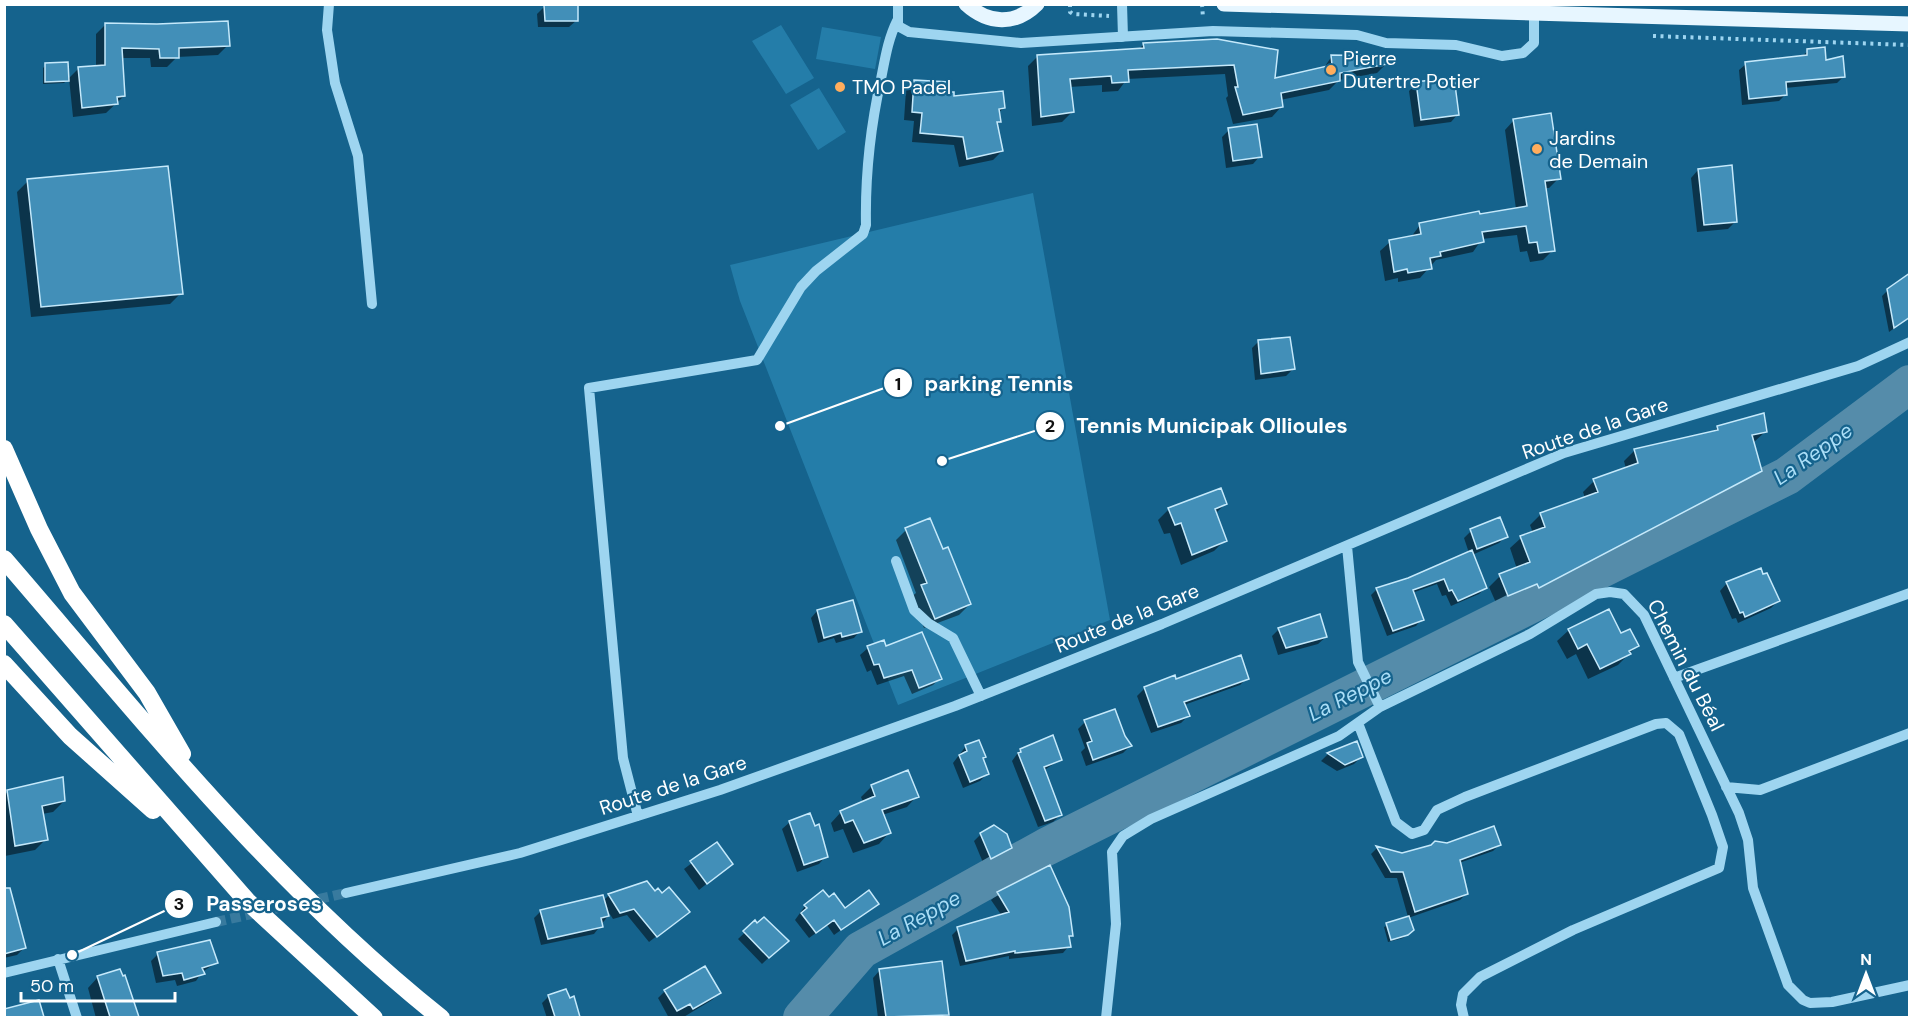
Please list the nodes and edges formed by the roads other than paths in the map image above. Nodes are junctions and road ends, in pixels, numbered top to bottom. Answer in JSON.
{"nodes":[{"id":1,"x":329,"y":4,"type":"edge"},
{"id":2,"x":898,"y":4,"type":"edge"},
{"id":3,"x":966,"y":4,"type":"edge"},
{"id":4,"x":1122,"y":4,"type":"edge"},
{"id":5,"x":1224,"y":4,"type":"edge"},
{"id":6,"x":1041,"y":5,"type":"edge"},
{"id":7,"x":1534,"y":13,"type":"junction"},
{"id":8,"x":897,"y":21,"type":"junction"},
{"id":9,"x":1910,"y":24,"type":"edge"},
{"id":10,"x":1123,"y":37,"type":"junction"},
{"id":11,"x":372,"y":304,"type":"dead end"},
{"id":12,"x":1910,"y":342,"type":"edge"},
{"id":13,"x":4,"y":449,"type":"edge"},
{"id":14,"x":1347,"y":546,"type":"junction"},
{"id":15,"x":4,"y":559,"type":"edge"},
{"id":16,"x":896,"y":561,"type":"dead end"},
{"id":17,"x":1910,"y":593,"type":"edge"},
{"id":18,"x":4,"y":624,"type":"edge"},
{"id":19,"x":4,"y":664,"type":"edge"},
{"id":20,"x":1674,"y":678,"type":"junction"},
{"id":21,"x":981,"y":696,"type":"junction"},
{"id":22,"x":1380,"y":707,"type":"junction"},
{"id":23,"x":1358,"y":723,"type":"junction"},
{"id":24,"x":1910,"y":733,"type":"edge"},
{"id":25,"x":200,"y":787,"type":"junction"},
{"id":26,"x":1726,"y":787,"type":"junction"},
{"id":27,"x":639,"y":816,"type":"junction"},
{"id":28,"x":206,"y":857,"type":"junction"},
{"id":29,"x":346,"y":893,"type":"tunnel mouth"},
{"id":30,"x":216,"y":922,"type":"tunnel mouth"},
{"id":31,"x":58,"y":959,"type":"junction"},
{"id":32,"x":4,"y":973,"type":"edge"},
{"id":33,"x":1910,"y":985,"type":"edge"},
{"id":34,"x":77,"y":1017,"type":"edge"},
{"id":35,"x":374,"y":1017,"type":"edge"},
{"id":36,"x":441,"y":1017,"type":"edge"},
{"id":37,"x":1106,"y":1017,"type":"edge"},
{"id":38,"x":1464,"y":1017,"type":"edge"}],
"edges":[{"from":1,"to":11,"type":"street"},
{"from":2,"to":8,"type":"street"},
{"from":3,"to":6,"type":"main road"},
{"from":4,"to":10,"type":"street"},
{"from":5,"to":7,"type":"main road"},
{"from":7,"to":9,"type":"main road"},
{"from":7,"to":10,"type":"street"},
{"from":8,"to":10,"type":"street"},
{"from":8,"to":27,"type":"street"},
{"from":12,"to":14,"type":"street","name":"Route de la Gare"},
{"from":13,"to":25,"type":"highway"},
{"from":14,"to":21,"type":"street","name":"Route de la Gare"},
{"from":14,"to":22,"type":"street"},
{"from":15,"to":25,"type":"highway"},
{"from":16,"to":21,"type":"street"},
{"from":17,"to":20,"type":"street"},
{"from":18,"to":28,"type":"highway"},
{"from":19,"to":28,"type":"highway"},
{"from":20,"to":22,"type":"street","name":"Chemin du Béal"},
{"from":20,"to":26,"type":"street","name":"Chemin du Béal"},
{"from":21,"to":27,"type":"street","name":"Route de la Gare"},
{"from":22,"to":23,"type":"street","name":"Chemin du Béal"},
{"from":23,"to":37,"type":"street","name":"Chemin du Béal"},
{"from":23,"to":38,"type":"street"},
{"from":24,"to":26,"type":"street"},
{"from":25,"to":36,"type":"highway"},
{"from":26,"to":33,"type":"street","name":"Chemin du Béal"},
{"from":27,"to":29,"type":"street","name":"Route de la Gare"},
{"from":28,"to":35,"type":"highway"},
{"from":30,"to":31,"type":"street"},
{"from":31,"to":32,"type":"street"},
{"from":31,"to":34,"type":"street"}]}
